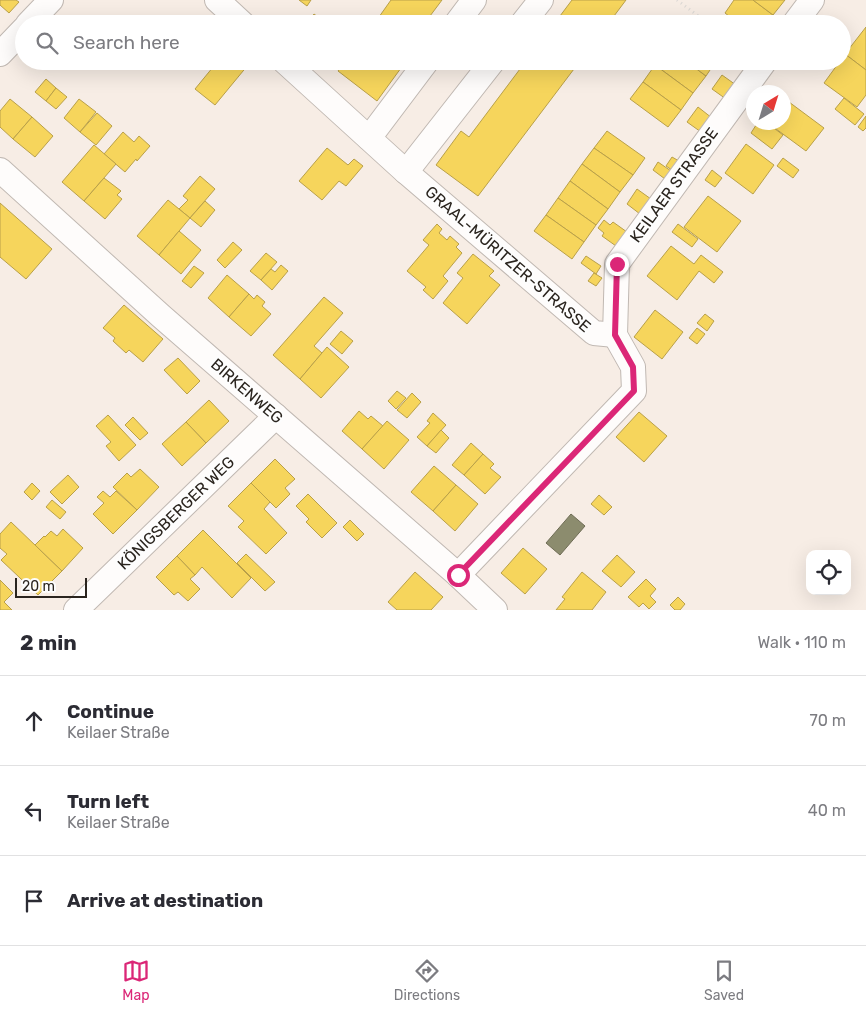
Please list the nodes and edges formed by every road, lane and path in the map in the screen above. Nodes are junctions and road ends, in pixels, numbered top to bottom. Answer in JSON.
{"nodes":[{"id":1,"x":51,"y":0,"type":"edge"},
{"id":2,"x":217,"y":0,"type":"edge"},
{"id":3,"x":474,"y":0,"type":"edge"},
{"id":4,"x":541,"y":0,"type":"edge"},
{"id":5,"x":678,"y":0,"type":"edge"},
{"id":6,"x":812,"y":0,"type":"edge"},
{"id":7,"x":37,"y":15,"type":"edge"},
{"id":8,"x":233,"y":15,"type":"edge"},
{"id":9,"x":463,"y":15,"type":"edge"},
{"id":10,"x":529,"y":15,"type":"edge"},
{"id":11,"x":697,"y":15,"type":"edge"},
{"id":12,"x":801,"y":15,"type":"edge"},
{"id":13,"x":15,"y":38,"type":"edge"},
{"id":14,"x":0,"y":54,"type":"edge"},
{"id":15,"x":294,"y":70,"type":"edge"},
{"id":16,"x":420,"y":70,"type":"edge"},
{"id":17,"x":486,"y":70,"type":"edge"},
{"id":18,"x":758,"y":70,"type":"edge"},
{"id":19,"x":369,"y":138,"type":"junction"},
{"id":20,"x":0,"y":170,"type":"edge"},
{"id":21,"x":406,"y":172,"type":"junction"},
{"id":22,"x":615,"y":335,"type":"junction"},
{"id":23,"x":276,"y":416,"type":"junction"},
{"id":24,"x":458,"y":575,"type":"junction"},
{"id":25,"x":76,"y":610,"type":"edge"},
{"id":26,"x":495,"y":610,"type":"edge"}],
"edges":[{"from":1,"to":7,"type":"street"},
{"from":2,"to":8,"type":"street"},
{"from":3,"to":9,"type":"street"},
{"from":4,"to":10,"type":"street"},
{"from":5,"to":11,"type":"path"},
{"from":6,"to":12,"type":"street"},
{"from":13,"to":14,"type":"street"},
{"from":15,"to":19,"type":"street","name":"GRAAL-MÜRITZER-STRASSE"},
{"from":16,"to":19,"type":"street"},
{"from":17,"to":21,"type":"street"},
{"from":18,"to":22,"type":"street","name":"KEILAER STRASSE"},
{"from":19,"to":21,"type":"street","name":"GRAAL-MÜRITZER-STRASSE"},
{"from":20,"to":23,"type":"street","name":"BIRKENWEG"},
{"from":21,"to":22,"type":"street","name":"GRAAL-MÜRITZER-STRASSE"},
{"from":22,"to":24,"type":"street"},
{"from":23,"to":24,"type":"street","name":"BIRKENWEG"},
{"from":23,"to":25,"type":"street","name":"KÖNIGSBERGER WEG"},
{"from":24,"to":26,"type":"street","name":"BIRKENWEG"}]}
